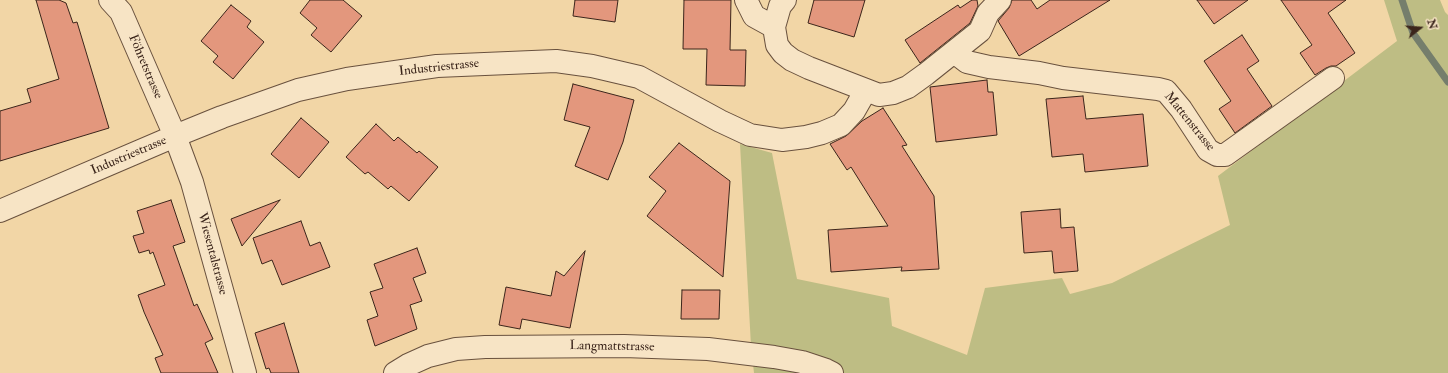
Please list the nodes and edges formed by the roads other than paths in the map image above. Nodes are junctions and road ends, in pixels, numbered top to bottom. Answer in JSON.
{"nodes":[{"id":1,"x":110,"y":0,"type":"edge"},
{"id":2,"x":746,"y":0,"type":"edge"},
{"id":3,"x":786,"y":0,"type":"edge"},
{"id":4,"x":1000,"y":0,"type":"edge"},
{"id":5,"x":774,"y":27,"type":"junction"},
{"id":6,"x":954,"y":52,"type":"junction"},
{"id":7,"x":1333,"y":78,"type":"dead end"},
{"id":8,"x":866,"y":90,"type":"junction"},
{"id":9,"x":175,"y":136,"type":"junction"},
{"id":10,"x":0,"y":211,"type":"edge"},
{"id":11,"x":245,"y":373,"type":"edge"},
{"id":12,"x":395,"y":373,"type":"edge"},
{"id":13,"x":832,"y":373,"type":"edge"}],
"edges":[{"from":1,"to":9,"type":"street","name":"Föhretstrasse"},
{"from":2,"to":5,"type":"street"},
{"from":3,"to":5,"type":"street"},
{"from":4,"to":6,"type":"street"},
{"from":5,"to":8,"type":"street"},
{"from":6,"to":7,"type":"street","name":"Mattenstrasse"},
{"from":6,"to":8,"type":"street"},
{"from":8,"to":9,"type":"street","name":"Industriestrasse"},
{"from":9,"to":10,"type":"street","name":"Industriestrasse"},
{"from":9,"to":11,"type":"street","name":"Wiesentalstrasse"},
{"from":12,"to":13,"type":"street","name":"Langmattstrasse"}]}
